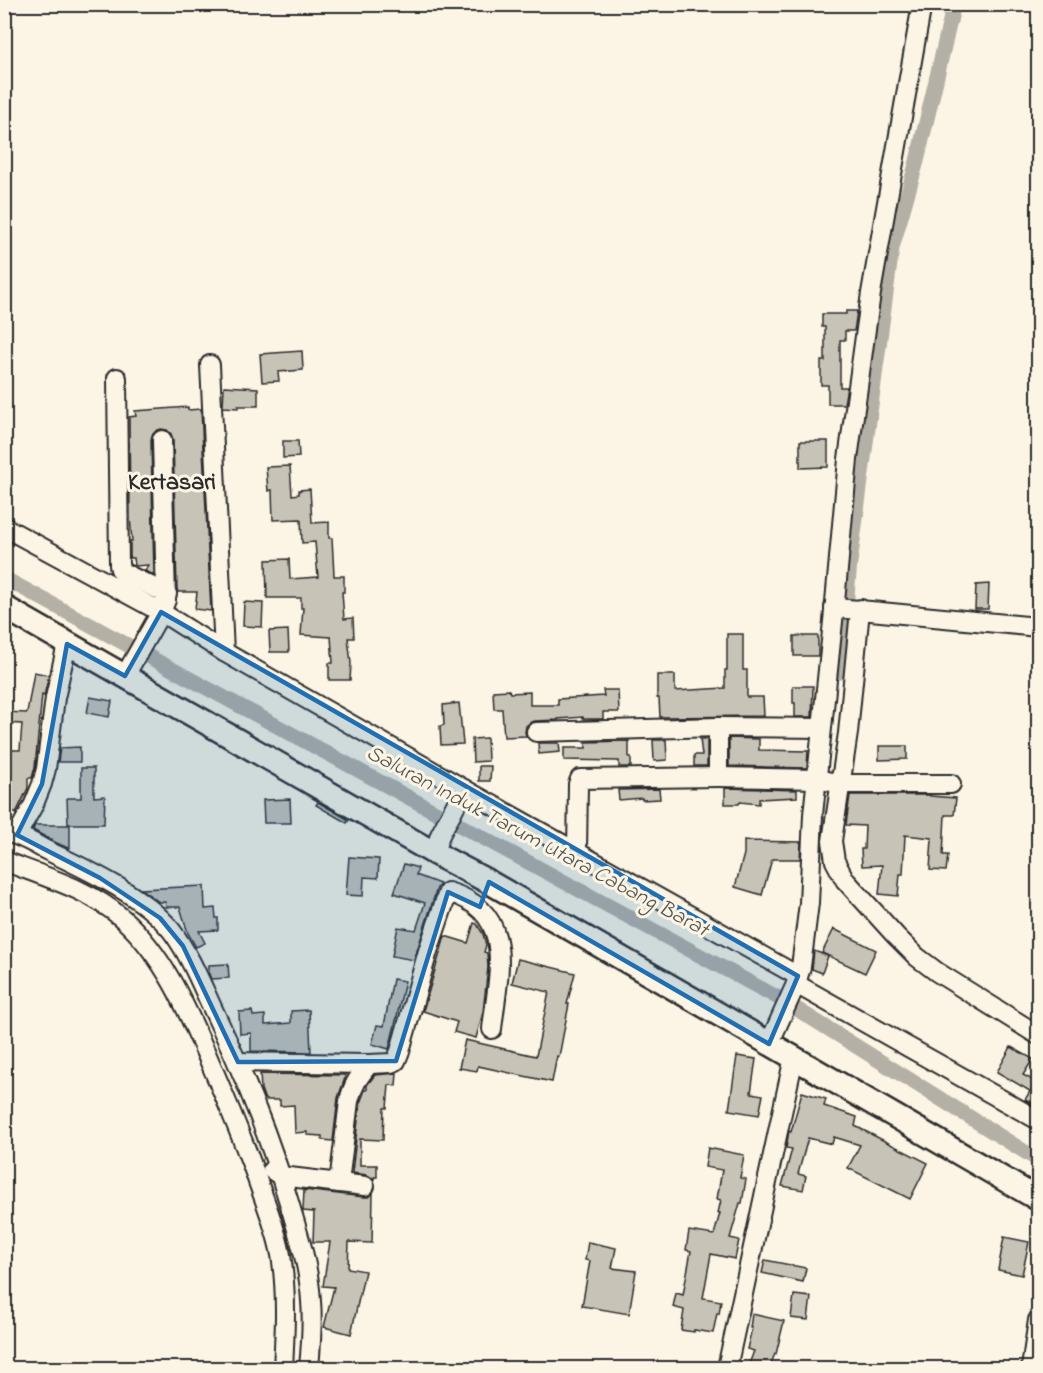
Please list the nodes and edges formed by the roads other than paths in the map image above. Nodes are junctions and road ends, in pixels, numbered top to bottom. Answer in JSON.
{"nodes":[{"id":1,"x":922,"y":4,"type":"edge"},
{"id":2,"x":210,"y":365,"type":"dead end"},
{"id":3,"x":117,"y":378,"type":"dead end"},
{"id":4,"x":162,"y":440,"type":"dead end"},
{"id":5,"x":4,"y":527,"type":"edge"},
{"id":6,"x":167,"y":594,"type":"junction"},
{"id":7,"x":4,"y":607,"type":"edge"},
{"id":8,"x":836,"y":608,"type":"junction"},
{"id":9,"x":859,"y":610,"type":"junction"},
{"id":10,"x":159,"y":616,"type":"junction"},
{"id":11,"x":1038,"y":627,"type":"edge"},
{"id":12,"x":68,"y":644,"type":"junction"},
{"id":13,"x":224,"y":652,"type":"junction"},
{"id":14,"x":128,"y":671,"type":"junction"},
{"id":15,"x":718,"y":727,"type":"junction"},
{"id":16,"x":821,"y":728,"type":"junction"},
{"id":17,"x":536,"y":732,"type":"dead end"},
{"id":18,"x":718,"y":777,"type":"junction"},
{"id":19,"x":829,"y":782,"type":"junction"},
{"id":20,"x":951,"y":784,"type":"dead end"},
{"id":21,"x":462,"y":793,"type":"junction"},
{"id":22,"x":11,"y":833,"type":"edge"},
{"id":23,"x":821,"y":842,"type":"junction"},
{"id":24,"x":437,"y":844,"type":"junction"},
{"id":25,"x":577,"y":852,"type":"junction"},
{"id":26,"x":4,"y":861,"type":"edge"},
{"id":27,"x":484,"y":896,"type":"junction"},
{"id":28,"x":797,"y":980,"type":"junction"},
{"id":29,"x":492,"y":1029,"type":"dead end"},
{"id":30,"x":1038,"y":1035,"type":"edge"},
{"id":31,"x":772,"y":1037,"type":"junction"},
{"id":32,"x":794,"y":1057,"type":"junction"},
{"id":33,"x":238,"y":1062,"type":"junction"},
{"id":34,"x":369,"y":1064,"type":"junction"},
{"id":35,"x":1038,"y":1120,"type":"edge"},
{"id":36,"x":248,"y":1154,"type":"junction"},
{"id":37,"x":281,"y":1176,"type":"junction"},
{"id":38,"x":339,"y":1183,"type":"junction"},
{"id":39,"x":365,"y":1186,"type":"dead end"},
{"id":40,"x":1038,"y":1199,"type":"edge"},
{"id":41,"x":1038,"y":1320,"type":"edge"},
{"id":42,"x":283,"y":1368,"type":"edge"},
{"id":43,"x":309,"y":1368,"type":"edge"},
{"id":44,"x":727,"y":1368,"type":"edge"},
{"id":45,"x":1031,"y":1368,"type":"edge"}],
"edges":[{"from":1,"to":8,"type":"street"},
{"from":2,"to":13,"type":"street"},
{"from":3,"to":6,"type":"street"},
{"from":4,"to":6,"type":"street"},
{"from":5,"to":10,"type":"street"},
{"from":6,"to":10,"type":"street"},
{"from":7,"to":12,"type":"main road"},
{"from":8,"to":9,"type":"street"},
{"from":8,"to":16,"type":"street"},
{"from":9,"to":11,"type":"street"},
{"from":9,"to":19,"type":"street"},
{"from":10,"to":13,"type":"street"},
{"from":10,"to":14,"type":"street"},
{"from":12,"to":14,"type":"main road"},
{"from":12,"to":22,"type":"street"},
{"from":13,"to":21,"type":"street"},
{"from":14,"to":24,"type":"main road"},
{"from":15,"to":16,"type":"street"},
{"from":15,"to":17,"type":"street"},
{"from":15,"to":18,"type":"street"},
{"from":16,"to":19,"type":"street"},
{"from":18,"to":19,"type":"street"},
{"from":18,"to":25,"type":"street"},
{"from":19,"to":20,"type":"street"},
{"from":19,"to":23,"type":"street"},
{"from":21,"to":24,"type":"street"},
{"from":21,"to":25,"type":"street"},
{"from":22,"to":33,"type":"street"},
{"from":23,"to":28,"type":"street"},
{"from":23,"to":30,"type":"street"},
{"from":24,"to":27,"type":"main road"},
{"from":25,"to":28,"type":"street"},
{"from":26,"to":36,"type":"street"},
{"from":27,"to":29,"type":"street"},
{"from":27,"to":31,"type":"main road"},
{"from":27,"to":34,"type":"street"},
{"from":28,"to":31,"type":"street"},
{"from":28,"to":35,"type":"street"},
{"from":31,"to":32,"type":"main road"},
{"from":32,"to":40,"type":"main road"},
{"from":32,"to":44,"type":"street"},
{"from":33,"to":34,"type":"street"},
{"from":33,"to":37,"type":"street"},
{"from":34,"to":38,"type":"street"},
{"from":36,"to":37,"type":"street"},
{"from":36,"to":42,"type":"street"},
{"from":37,"to":38,"type":"street"},
{"from":37,"to":43,"type":"street"},
{"from":38,"to":39,"type":"street"},
{"from":41,"to":45,"type":"street"}]}
